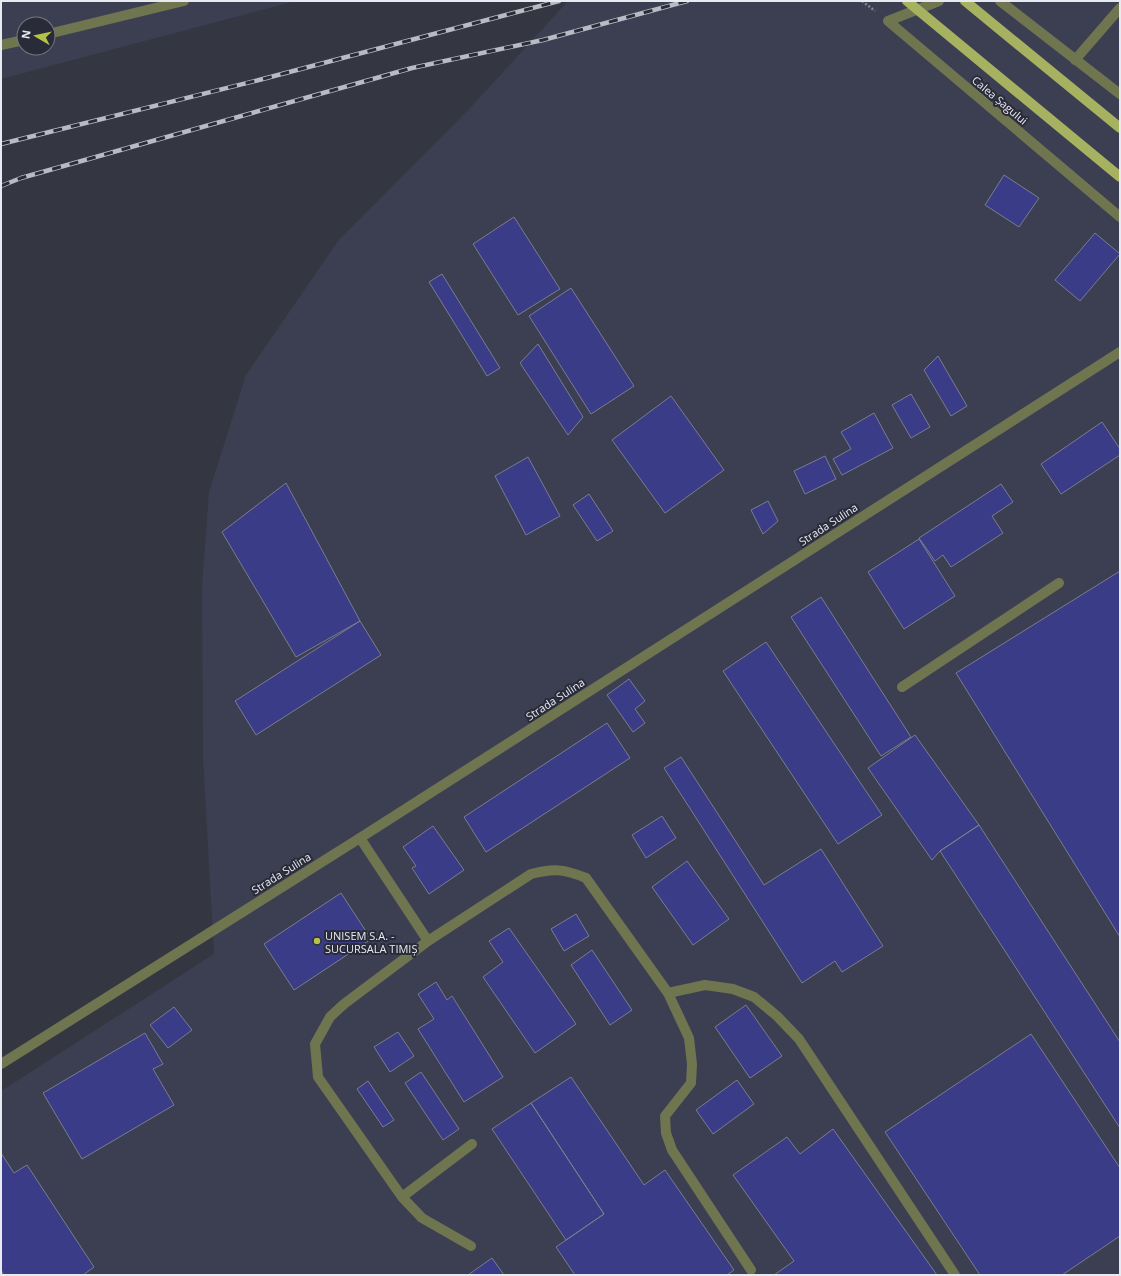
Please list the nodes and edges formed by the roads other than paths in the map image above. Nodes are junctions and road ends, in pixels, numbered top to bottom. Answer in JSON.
{"nodes":[{"id":1,"x":184,"y":1,"type":"edge"},
{"id":2,"x":907,"y":1,"type":"edge"},
{"id":3,"x":939,"y":1,"type":"edge"},
{"id":4,"x":965,"y":1,"type":"edge"},
{"id":5,"x":1000,"y":1,"type":"edge"},
{"id":6,"x":1120,"y":8,"type":"edge"},
{"id":7,"x":56,"y":32,"type":"edge"},
{"id":8,"x":16,"y":42,"type":"edge"},
{"id":9,"x":1,"y":45,"type":"edge"},
{"id":10,"x":1075,"y":60,"type":"junction"},
{"id":11,"x":1120,"y":94,"type":"edge"},
{"id":12,"x":1120,"y":128,"type":"edge"},
{"id":13,"x":1120,"y":177,"type":"edge"},
{"id":14,"x":1120,"y":217,"type":"edge"},
{"id":15,"x":1120,"y":352,"type":"edge"},
{"id":16,"x":1059,"y":584,"type":"dead end"},
{"id":17,"x":902,"y":687,"type":"dead end"},
{"id":18,"x":360,"y":838,"type":"junction"},
{"id":19,"x":428,"y":941,"type":"junction"},
{"id":20,"x":668,"y":994,"type":"junction"},
{"id":21,"x":1,"y":1064,"type":"edge"},
{"id":22,"x":472,"y":1144,"type":"dead end"},
{"id":23,"x":402,"y":1198,"type":"junction"},
{"id":24,"x":471,"y":1246,"type":"dead end"},
{"id":25,"x":751,"y":1270,"type":"dead end"},
{"id":26,"x":955,"y":1275,"type":"edge"}],
"edges":[{"from":1,"to":7,"type":"street"},
{"from":2,"to":13,"type":"main road","name":"Calea Șagului","bridge":true},
{"from":3,"to":14,"type":"street","name":"Calea Șagului"},
{"from":4,"to":12,"type":"main road"},
{"from":5,"to":10,"type":"street"},
{"from":6,"to":10,"type":"street"},
{"from":8,"to":9,"type":"street"},
{"from":10,"to":11,"type":"street"},
{"from":15,"to":18,"type":"street","name":"Strada Sulina"},
{"from":16,"to":17,"type":"street"},
{"from":18,"to":19,"type":"street"},
{"from":18,"to":21,"type":"street","name":"Strada Sulina"},
{"from":19,"to":20,"type":"street"},
{"from":19,"to":23,"type":"street"},
{"from":20,"to":25,"type":"street"},
{"from":20,"to":26,"type":"street"},
{"from":22,"to":23,"type":"street"},
{"from":23,"to":24,"type":"street"}]}
